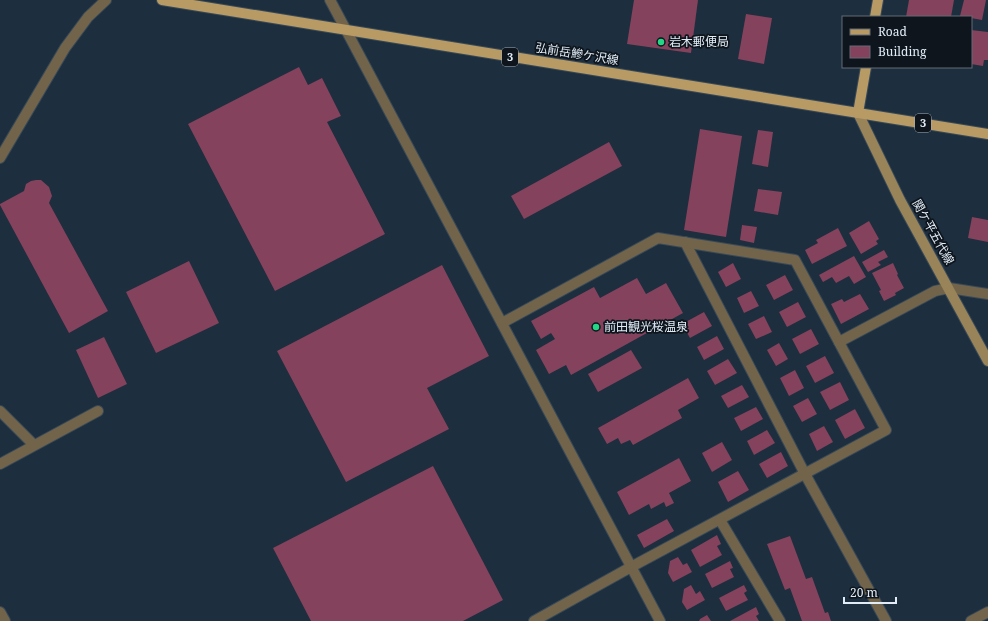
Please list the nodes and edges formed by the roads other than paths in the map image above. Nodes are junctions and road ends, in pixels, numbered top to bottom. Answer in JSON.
{"nodes":[{"id":1,"x":106,"y":0,"type":"edge"},
{"id":2,"x":162,"y":0,"type":"edge"},
{"id":3,"x":330,"y":0,"type":"edge"},
{"id":4,"x":878,"y":0,"type":"edge"},
{"id":5,"x":875,"y":16,"type":"edge"},
{"id":6,"x":346,"y":30,"type":"junction"},
{"id":7,"x":866,"y":68,"type":"edge"},
{"id":8,"x":858,"y":113,"type":"junction"},
{"id":9,"x":988,"y":134,"type":"edge"},
{"id":10,"x":0,"y":158,"type":"edge"},
{"id":11,"x":685,"y":242,"type":"junction"},
{"id":12,"x":949,"y":288,"type":"junction"},
{"id":13,"x":988,"y":294,"type":"edge"},
{"id":14,"x":502,"y":323,"type":"junction"},
{"id":15,"x":839,"y":342,"type":"junction"},
{"id":16,"x":988,"y":361,"type":"edge"},
{"id":17,"x":0,"y":411,"type":"edge"},
{"id":18,"x":98,"y":411,"type":"dead end"},
{"id":19,"x":34,"y":445,"type":"junction"},
{"id":20,"x":0,"y":464,"type":"edge"},
{"id":21,"x":805,"y":474,"type":"junction"},
{"id":22,"x":720,"y":520,"type":"junction"},
{"id":23,"x":631,"y":567,"type":"junction"},
{"id":24,"x":0,"y":612,"type":"edge"},
{"id":25,"x":988,"y":612,"type":"edge"},
{"id":26,"x":5,"y":621,"type":"edge"},
{"id":27,"x":534,"y":621,"type":"edge"},
{"id":28,"x":660,"y":621,"type":"edge"},
{"id":29,"x":780,"y":621,"type":"edge"},
{"id":30,"x":886,"y":621,"type":"edge"},
{"id":31,"x":971,"y":621,"type":"edge"}],
"edges":[{"from":1,"to":10,"type":"street"},
{"from":2,"to":6,"type":"main road","name":"弘前岳鰺ケ沢線","number":"3"},
{"from":3,"to":6,"type":"street"},
{"from":4,"to":5,"type":"main road"},
{"from":6,"to":8,"type":"main road","name":"弘前岳鰺ケ沢線","number":"3"},
{"from":6,"to":14,"type":"street"},
{"from":7,"to":8,"type":"main road"},
{"from":8,"to":9,"type":"main road","name":"弘前岳鰺ケ沢線","number":"3"},
{"from":8,"to":12,"type":"main road","name":"関ケ平五代線"},
{"from":11,"to":14,"type":"street"},
{"from":11,"to":15,"type":"street"},
{"from":11,"to":21,"type":"street"},
{"from":12,"to":13,"type":"street"},
{"from":12,"to":15,"type":"street"},
{"from":12,"to":16,"type":"main road","name":"関ケ平五代線"},
{"from":14,"to":23,"type":"street"},
{"from":15,"to":21,"type":"street"},
{"from":17,"to":19,"type":"street"},
{"from":18,"to":19,"type":"street"},
{"from":19,"to":20,"type":"street"},
{"from":21,"to":22,"type":"street"},
{"from":21,"to":30,"type":"street"},
{"from":22,"to":23,"type":"street"},
{"from":22,"to":29,"type":"street"},
{"from":23,"to":27,"type":"street"},
{"from":23,"to":28,"type":"street"},
{"from":24,"to":26,"type":"street"},
{"from":25,"to":31,"type":"street"}]}
